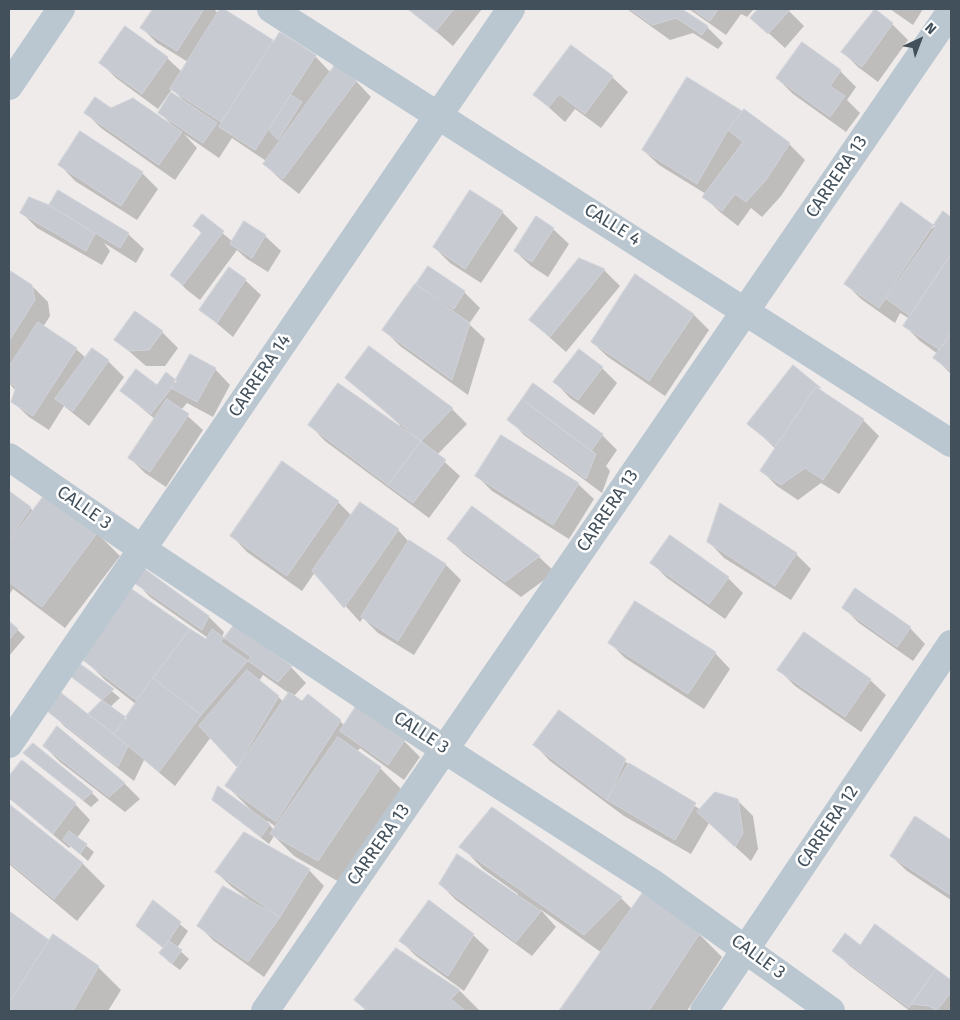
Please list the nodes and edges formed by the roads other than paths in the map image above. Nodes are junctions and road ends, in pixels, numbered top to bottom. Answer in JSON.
{"nodes":[{"id":1,"x":61,"y":9,"type":"edge"},
{"id":2,"x":271,"y":9,"type":"edge"},
{"id":3,"x":511,"y":9,"type":"edge"},
{"id":4,"x":951,"y":11,"type":"edge"},
{"id":5,"x":9,"y":86,"type":"edge"},
{"id":6,"x":438,"y":115,"type":"junction"},
{"id":7,"x":746,"y":311,"type":"junction"},
{"id":8,"x":951,"y":443,"type":"edge"},
{"id":9,"x":9,"y":457,"type":"edge"},
{"id":10,"x":142,"y":548,"type":"junction"},
{"id":11,"x":951,"y":644,"type":"edge"},
{"id":12,"x":9,"y":744,"type":"edge"},
{"id":13,"x":445,"y":750,"type":"junction"},
{"id":14,"x":746,"y":948,"type":"junction"},
{"id":15,"x":265,"y":1011,"type":"edge"},
{"id":16,"x":704,"y":1011,"type":"edge"},
{"id":17,"x":831,"y":1011,"type":"edge"}],
"edges":[{"from":1,"to":5,"type":"street"},
{"from":2,"to":6,"type":"street","name":"CALLE 4"},
{"from":3,"to":6,"type":"street","name":"CARRERA 14"},
{"from":4,"to":7,"type":"street","name":"CARRERA 13"},
{"from":6,"to":7,"type":"street","name":"CALLE 4"},
{"from":6,"to":10,"type":"street","name":"CARRERA 14"},
{"from":7,"to":8,"type":"street","name":"CALLE 4"},
{"from":7,"to":13,"type":"street","name":"CARRERA 13"},
{"from":9,"to":10,"type":"street","name":"CALLE 3"},
{"from":10,"to":12,"type":"street","name":"CARRERA 14"},
{"from":10,"to":13,"type":"street","name":"CALLE 3"},
{"from":11,"to":14,"type":"street","name":"CARRERA 12"},
{"from":13,"to":14,"type":"street","name":"CALLE 3"},
{"from":13,"to":15,"type":"street","name":"CARRERA 13"},
{"from":14,"to":16,"type":"street","name":"CARRERA 12"},
{"from":14,"to":17,"type":"street","name":"CALLE 3"}]}
